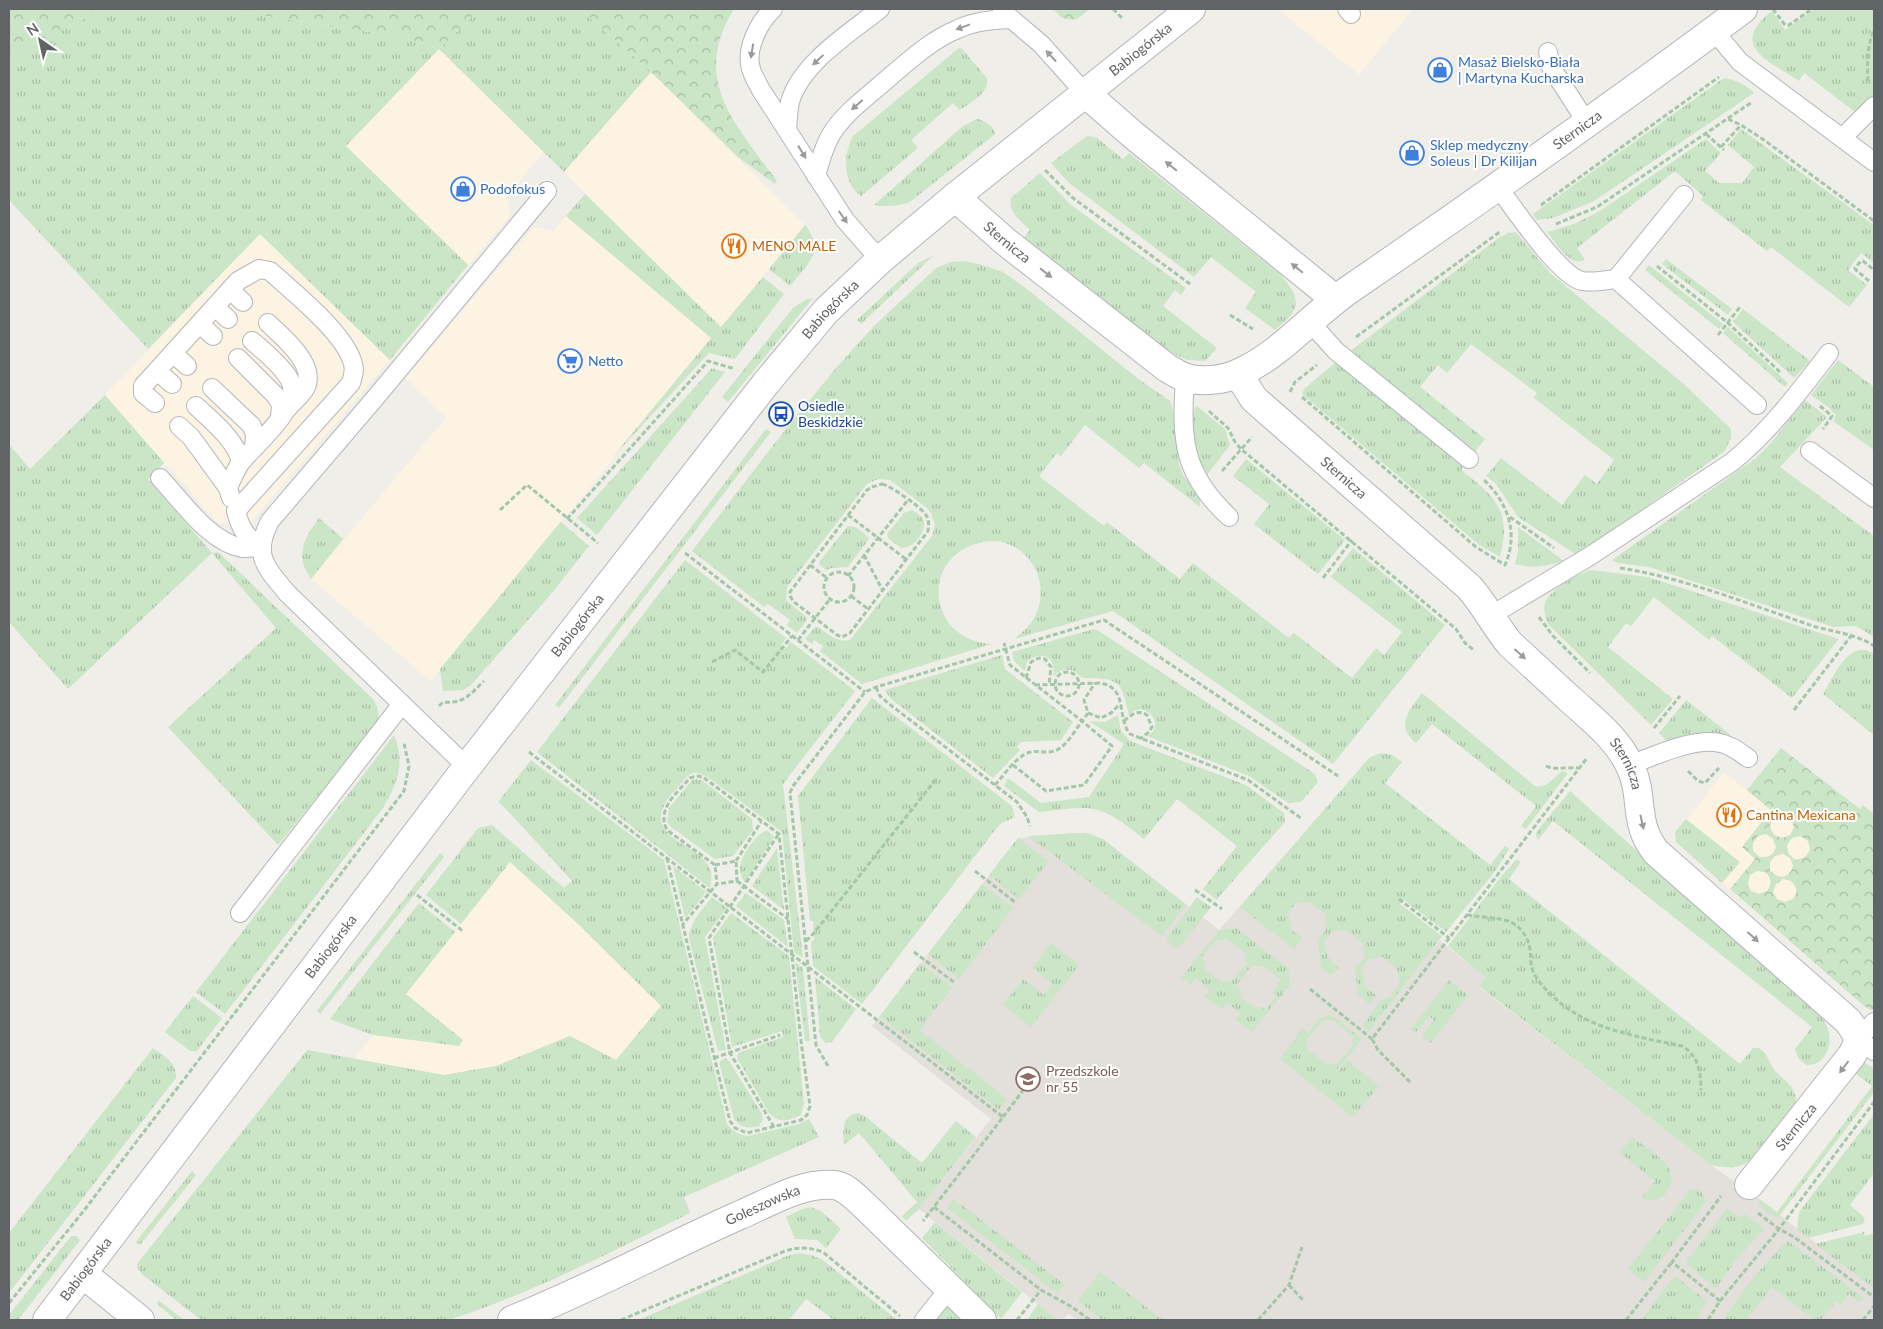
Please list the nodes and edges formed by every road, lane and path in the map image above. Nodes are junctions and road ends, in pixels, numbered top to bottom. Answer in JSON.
{"nodes":[{"id":1,"x":774,"y":9,"type":"edge"},
{"id":2,"x":880,"y":9,"type":"edge"},
{"id":3,"x":1113,"y":9,"type":"edge"},
{"id":4,"x":1191,"y":9,"type":"edge"},
{"id":5,"x":1743,"y":9,"type":"edge"},
{"id":6,"x":1005,"y":14,"type":"edge"},
{"id":7,"x":1123,"y":19,"type":"dead end"},
{"id":8,"x":1874,"y":30,"type":"edge"},
{"id":9,"x":1714,"y":31,"type":"junction"},
{"id":10,"x":1548,"y":52,"type":"dead end"},
{"id":11,"x":1775,"y":86,"type":"junction"},
{"id":12,"x":1084,"y":92,"type":"junction"},
{"id":13,"x":1872,"y":108,"type":"edge"},
{"id":14,"x":1727,"y":119,"type":"junction"},
{"id":15,"x":1587,"y":123,"type":"junction"},
{"id":16,"x":1741,"y":125,"type":"junction"},
{"id":17,"x":787,"y":129,"type":"junction"},
{"id":18,"x":1706,"y":134,"type":"junction"},
{"id":19,"x":1842,"y":138,"type":"junction"},
{"id":20,"x":1874,"y":162,"type":"edge"},
{"id":21,"x":1045,"y":170,"type":"dead end"},
{"id":22,"x":816,"y":176,"type":"junction"},
{"id":23,"x":1498,"y":187,"type":"junction"},
{"id":24,"x":547,"y":191,"type":"dead end"},
{"id":25,"x":1684,"y":195,"type":"dead end"},
{"id":26,"x":955,"y":197,"type":"junction"},
{"id":27,"x":1874,"y":221,"type":"edge"},
{"id":28,"x":1531,"y":231,"type":"junction"},
{"id":29,"x":1639,"y":251,"type":"junction"},
{"id":30,"x":880,"y":260,"type":"junction"},
{"id":31,"x":1874,"y":270,"type":"edge"},
{"id":32,"x":1616,"y":279,"type":"junction"},
{"id":33,"x":1869,"y":281,"type":"dead end"},
{"id":34,"x":1190,"y":284,"type":"dead end"},
{"id":35,"x":1335,"y":299,"type":"junction"},
{"id":36,"x":215,"y":307,"type":"junction"},
{"id":37,"x":1740,"y":307,"type":"dead end"},
{"id":38,"x":228,"y":319,"type":"dead end"},
{"id":39,"x":1310,"y":321,"type":"junction"},
{"id":40,"x":200,"y":324,"type":"junction"},
{"id":41,"x":268,"y":324,"type":"dead end"},
{"id":42,"x":1728,"y":324,"type":"junction"},
{"id":43,"x":213,"y":336,"type":"dead end"},
{"id":44,"x":252,"y":341,"type":"dead end"},
{"id":45,"x":173,"y":353,"type":"junction"},
{"id":46,"x":1829,"y":353,"type":"dead end"},
{"id":47,"x":1701,"y":354,"type":"junction"},
{"id":48,"x":238,"y":358,"type":"dead end"},
{"id":49,"x":187,"y":366,"type":"dead end"},
{"id":50,"x":735,"y":369,"type":"dead end"},
{"id":51,"x":157,"y":371,"type":"junction"},
{"id":52,"x":1238,"y":374,"type":"junction"},
{"id":53,"x":1185,"y":378,"type":"junction"},
{"id":54,"x":172,"y":384,"type":"dead end"},
{"id":55,"x":212,"y":388,"type":"dead end"},
{"id":56,"x":1292,"y":388,"type":"dead end"},
{"id":57,"x":1800,"y":390,"type":"junction"},
{"id":58,"x":155,"y":403,"type":"dead end"},
{"id":59,"x":1757,"y":405,"type":"dead end"},
{"id":60,"x":196,"y":406,"type":"dead end"},
{"id":61,"x":284,"y":413,"type":"junction"},
{"id":62,"x":179,"y":426,"type":"dead end"},
{"id":63,"x":1231,"y":435,"type":"dead end"},
{"id":64,"x":1252,"y":437,"type":"dead end"},
{"id":65,"x":254,"y":448,"type":"junction"},
{"id":66,"x":1241,"y":449,"type":"junction"},
{"id":67,"x":1810,"y":451,"type":"dead end"},
{"id":68,"x":1469,"y":459,"type":"dead end"},
{"id":69,"x":241,"y":462,"type":"junction"},
{"id":70,"x":160,"y":478,"type":"dead end"},
{"id":71,"x":1223,"y":478,"type":"dead end"},
{"id":72,"x":1483,"y":479,"type":"dead end"},
{"id":73,"x":228,"y":488,"type":"junction"},
{"id":74,"x":1874,"y":498,"type":"edge"},
{"id":75,"x":908,"y":500,"type":"junction"},
{"id":76,"x":500,"y":510,"type":"dead end"},
{"id":77,"x":236,"y":511,"type":"junction"},
{"id":78,"x":848,"y":516,"type":"junction"},
{"id":79,"x":1229,"y":517,"type":"dead end"},
{"id":80,"x":1509,"y":517,"type":"junction"},
{"id":81,"x":567,"y":519,"type":"junction"},
{"id":82,"x":878,"y":538,"type":"junction"},
{"id":83,"x":1352,"y":540,"type":"junction"},
{"id":84,"x":598,"y":543,"type":"dead end"},
{"id":85,"x":261,"y":547,"type":"junction"},
{"id":86,"x":685,"y":553,"type":"dead end"},
{"id":87,"x":864,"y":555,"type":"junction"},
{"id":88,"x":907,"y":560,"type":"junction"},
{"id":89,"x":1583,"y":560,"type":"junction"},
{"id":90,"x":810,"y":565,"type":"junction"},
{"id":91,"x":848,"y":576,"type":"junction"},
{"id":92,"x":828,"y":578,"type":"junction"},
{"id":93,"x":1323,"y":578,"type":"dead end"},
{"id":94,"x":883,"y":591,"type":"junction"},
{"id":95,"x":1526,"y":594,"type":"junction"},
{"id":96,"x":851,"y":596,"type":"junction"},
{"id":97,"x":830,"y":599,"type":"junction"},
{"id":98,"x":868,"y":610,"type":"junction"},
{"id":99,"x":1490,"y":616,"type":"junction"},
{"id":100,"x":815,"y":617,"type":"junction"},
{"id":101,"x":792,"y":636,"type":"junction"},
{"id":102,"x":1851,"y":636,"type":"junction"},
{"id":103,"x":798,"y":640,"type":"junction"},
{"id":104,"x":1004,"y":643,"type":"dead end"},
{"id":105,"x":1874,"y":646,"type":"edge"},
{"id":106,"x":1005,"y":649,"type":"junction"},
{"id":107,"x":1480,"y":656,"type":"dead end"},
{"id":108,"x":712,"y":662,"type":"dead end"},
{"id":109,"x":1026,"y":678,"type":"junction"},
{"id":110,"x":1595,"y":678,"type":"dead end"},
{"id":111,"x":484,"y":681,"type":"dead end"},
{"id":112,"x":1096,"y":683,"type":"junction"},
{"id":113,"x":1055,"y":684,"type":"junction"},
{"id":114,"x":1078,"y":684,"type":"junction"},
{"id":115,"x":1036,"y":685,"type":"junction"},
{"id":116,"x":1049,"y":685,"type":"junction"},
{"id":117,"x":876,"y":687,"type":"junction"},
{"id":118,"x":865,"y":692,"type":"junction"},
{"id":119,"x":1680,"y":696,"type":"dead end"},
{"id":120,"x":402,"y":704,"type":"junction"},
{"id":121,"x":1120,"y":704,"type":"junction"},
{"id":122,"x":1794,"y":710,"type":"dead end"},
{"id":123,"x":1088,"y":713,"type":"junction"},
{"id":124,"x":1082,"y":722,"type":"junction"},
{"id":125,"x":1124,"y":722,"type":"junction"},
{"id":126,"x":422,"y":723,"type":"junction"},
{"id":127,"x":1139,"y":739,"type":"junction"},
{"id":128,"x":1669,"y":751,"type":"junction"},
{"id":129,"x":529,"y":752,"type":"dead end"},
{"id":130,"x":1591,"y":754,"type":"dead end"},
{"id":131,"x":1748,"y":758,"type":"dead end"},
{"id":132,"x":1725,"y":763,"type":"dead end"},
{"id":133,"x":1013,"y":765,"type":"junction"},
{"id":134,"x":1630,"y":765,"type":"junction"},
{"id":135,"x":1546,"y":766,"type":"dead end"},
{"id":136,"x":467,"y":767,"type":"junction"},
{"id":137,"x":1579,"y":768,"type":"junction"},
{"id":138,"x":1338,"y":776,"type":"dead end"},
{"id":139,"x":937,"y":778,"type":"dead end"},
{"id":140,"x":995,"y":786,"type":"junction"},
{"id":141,"x":1302,"y":819,"type":"dead end"},
{"id":142,"x":761,"y":822,"type":"junction"},
{"id":143,"x":1030,"y":826,"type":"dead end"},
{"id":144,"x":779,"y":834,"type":"junction"},
{"id":145,"x":667,"y":858,"type":"junction"},
{"id":146,"x":736,"y":861,"type":"junction"},
{"id":147,"x":715,"y":865,"type":"junction"},
{"id":148,"x":976,"y":871,"type":"dead end"},
{"id":149,"x":736,"y":881,"type":"junction"},
{"id":150,"x":717,"y":884,"type":"junction"},
{"id":151,"x":745,"y":887,"type":"junction"},
{"id":152,"x":1195,"y":890,"type":"dead end"},
{"id":153,"x":710,"y":891,"type":"junction"},
{"id":154,"x":417,"y":895,"type":"dead end"},
{"id":155,"x":1399,"y":899,"type":"dead end"},
{"id":156,"x":1016,"y":903,"type":"dead end"},
{"id":157,"x":731,"y":907,"type":"junction"},
{"id":158,"x":1222,"y":909,"type":"dead end"},
{"id":159,"x":240,"y":913,"type":"dead end"},
{"id":160,"x":1466,"y":915,"type":"junction"},
{"id":161,"x":788,"y":919,"type":"junction"},
{"id":162,"x":683,"y":924,"type":"junction"},
{"id":163,"x":464,"y":932,"type":"dead end"},
{"id":164,"x":1449,"y":938,"type":"junction"},
{"id":165,"x":805,"y":941,"type":"junction"},
{"id":166,"x":914,"y":952,"type":"dead end"},
{"id":167,"x":792,"y":954,"type":"junction"},
{"id":168,"x":807,"y":966,"type":"junction"},
{"id":169,"x":955,"y":983,"type":"dead end"},
{"id":170,"x":1310,"y":989,"type":"dead end"},
{"id":171,"x":780,"y":1035,"type":"dead end"},
{"id":172,"x":1869,"y":1038,"type":"edge"},
{"id":173,"x":1372,"y":1039,"type":"junction"},
{"id":174,"x":730,"y":1053,"type":"junction"},
{"id":175,"x":714,"y":1058,"type":"junction"},
{"id":176,"x":828,"y":1066,"type":"dead end"},
{"id":177,"x":1410,"y":1082,"type":"dead end"},
{"id":178,"x":1024,"y":1089,"type":"dead end"},
{"id":179,"x":1701,"y":1090,"type":"dead end"},
{"id":180,"x":1874,"y":1102,"type":"edge"},
{"id":181,"x":1003,"y":1117,"type":"junction"},
{"id":182,"x":774,"y":1127,"type":"junction"},
{"id":183,"x":1742,"y":1194,"type":"junction"},
{"id":184,"x":934,"y":1207,"type":"junction"},
{"id":185,"x":1779,"y":1229,"type":"junction"},
{"id":186,"x":904,"y":1245,"type":"junction"},
{"id":187,"x":1302,"y":1247,"type":"dead end"},
{"id":188,"x":1672,"y":1262,"type":"junction"},
{"id":189,"x":83,"y":1274,"type":"junction"},
{"id":190,"x":1289,"y":1284,"type":"junction"},
{"id":191,"x":950,"y":1289,"type":"junction"},
{"id":192,"x":1041,"y":1290,"type":"junction"},
{"id":193,"x":1874,"y":1298,"type":"edge"},
{"id":194,"x":1303,"y":1300,"type":"dead end"},
{"id":195,"x":1720,"y":1301,"type":"junction"},
{"id":196,"x":9,"y":1304,"type":"edge"},
{"id":197,"x":1874,"y":1306,"type":"edge"},
{"id":198,"x":47,"y":1320,"type":"edge"},
{"id":199,"x":140,"y":1320,"type":"edge"},
{"id":200,"x":512,"y":1320,"type":"edge"},
{"id":201,"x":621,"y":1320,"type":"edge"},
{"id":202,"x":906,"y":1320,"type":"edge"},
{"id":203,"x":924,"y":1320,"type":"edge"},
{"id":204,"x":982,"y":1320,"type":"edge"},
{"id":205,"x":1017,"y":1320,"type":"edge"},
{"id":206,"x":1090,"y":1320,"type":"edge"},
{"id":207,"x":1258,"y":1320,"type":"edge"},
{"id":208,"x":1626,"y":1320,"type":"edge"},
{"id":209,"x":1708,"y":1320,"type":"edge"},
{"id":210,"x":1863,"y":1320,"type":"edge"}],
"edges":[{"from":1,"to":17,"type":"lane","one_way":true},
{"from":2,"to":17,"type":"lane","one_way":true},
{"from":3,"to":7,"type":"path"},
{"from":4,"to":12,"type":"street","name":"Babiogórska"},
{"from":5,"to":9,"type":"street","name":"Sternicza"},
{"from":12,"to":6,"type":"lane","one_way":true},
{"from":6,"to":22,"type":"lane","one_way":true},
{"from":8,"to":13,"type":"path"},
{"from":9,"to":11,"type":"lane"},
{"from":9,"to":15,"type":"street","name":"Sternicza"},
{"from":10,"to":15,"type":"lane"},
{"from":11,"to":14,"type":"path"},
{"from":11,"to":19,"type":"lane"},
{"from":12,"to":26,"type":"street","name":"Babiogórska"},
{"from":35,"to":12,"type":"street","one_way":true},
{"from":13,"to":19,"type":"lane"},
{"from":14,"to":16,"type":"path"},
{"from":14,"to":18,"type":"path"},
{"from":15,"to":23,"type":"street","name":"Sternicza"},
{"from":16,"to":18,"type":"path"},
{"from":16,"to":27,"type":"path"},
{"from":17,"to":22,"type":"lane","one_way":true},
{"from":18,"to":28,"type":"path"},
{"from":19,"to":20,"type":"lane"},
{"from":21,"to":34,"type":"path"},
{"from":22,"to":30,"type":"lane","one_way":true},
{"from":23,"to":28,"type":"lane"},
{"from":23,"to":35,"type":"street","name":"Sternicza"},
{"from":24,"to":85,"type":"lane"},
{"from":25,"to":29,"type":"lane"},
{"from":26,"to":30,"type":"street","name":"Babiogórska"},
{"from":26,"to":53,"type":"street","name":"Sternicza","one_way":true},
{"from":28,"to":32,"type":"lane"},
{"from":29,"to":32,"type":"lane"},
{"from":29,"to":42,"type":"path"},
{"from":30,"to":136,"type":"street","name":"Babiogórska"},
{"from":31,"to":33,"type":"path"},
{"from":32,"to":47,"type":"lane"},
{"from":35,"to":39,"type":"street","name":"Sternicza"},
{"from":36,"to":38,"type":"lane"},
{"from":36,"to":40,"type":"lane"},
{"from":36,"to":77,"type":"lane"},
{"from":37,"to":42,"type":"path"},
{"from":39,"to":52,"type":"street","name":"Sternicza"},
{"from":39,"to":68,"type":"lane"},
{"from":40,"to":43,"type":"lane"},
{"from":40,"to":45,"type":"lane"},
{"from":41,"to":61,"type":"lane"},
{"from":42,"to":47,"type":"path"},
{"from":42,"to":57,"type":"path"},
{"from":44,"to":61,"type":"lane"},
{"from":45,"to":49,"type":"lane"},
{"from":45,"to":51,"type":"lane"},
{"from":46,"to":57,"type":"lane"},
{"from":47,"to":59,"type":"lane"},
{"from":48,"to":61,"type":"lane"},
{"from":50,"to":81,"type":"path"},
{"from":51,"to":54,"type":"lane"},
{"from":51,"to":58,"type":"lane"},
{"from":52,"to":53,"type":"street","name":"Sternicza"},
{"from":52,"to":99,"type":"street","name":"Sternicza"},
{"from":53,"to":79,"type":"lane"},
{"from":55,"to":65,"type":"lane"},
{"from":56,"to":80,"type":"path"},
{"from":57,"to":89,"type":"lane"},
{"from":60,"to":69,"type":"lane"},
{"from":61,"to":65,"type":"lane"},
{"from":62,"to":73,"type":"lane"},
{"from":63,"to":66,"type":"path"},
{"from":64,"to":66,"type":"path"},
{"from":65,"to":69,"type":"lane"},
{"from":66,"to":71,"type":"path"},
{"from":66,"to":83,"type":"path"},
{"from":67,"to":74,"type":"lane"},
{"from":69,"to":73,"type":"lane"},
{"from":70,"to":85,"type":"lane"},
{"from":72,"to":80,"type":"path"},
{"from":73,"to":77,"type":"lane"},
{"from":75,"to":78,"type":"path"},
{"from":75,"to":82,"type":"path"},
{"from":75,"to":88,"type":"path"},
{"from":76,"to":81,"type":"path"},
{"from":77,"to":85,"type":"lane"},
{"from":78,"to":82,"type":"path"},
{"from":78,"to":90,"type":"path"},
{"from":80,"to":89,"type":"path"},
{"from":81,"to":84,"type":"path"},
{"from":82,"to":87,"type":"path"},
{"from":82,"to":88,"type":"path"},
{"from":83,"to":93,"type":"path"},
{"from":83,"to":107,"type":"path"},
{"from":85,"to":120,"type":"lane"},
{"from":86,"to":101,"type":"path"},
{"from":87,"to":91,"type":"path"},
{"from":87,"to":94,"type":"path"},
{"from":88,"to":94,"type":"path"},
{"from":89,"to":95,"type":"lane"},
{"from":89,"to":102,"type":"path"},
{"from":90,"to":92,"type":"path"},
{"from":90,"to":100,"type":"path"},
{"from":91,"to":92,"type":"path"},
{"from":91,"to":96,"type":"path"},
{"from":92,"to":97,"type":"path"},
{"from":94,"to":98,"type":"path"},
{"from":95,"to":99,"type":"lane"},
{"from":95,"to":110,"type":"path"},
{"from":96,"to":97,"type":"path"},
{"from":96,"to":98,"type":"path"},
{"from":97,"to":100,"type":"path"},
{"from":98,"to":100,"type":"path"},
{"from":99,"to":134,"type":"street","name":"Sternicza","one_way":true},
{"from":100,"to":103,"type":"path"},
{"from":101,"to":103,"type":"path"},
{"from":101,"to":108,"type":"path"},
{"from":102,"to":105,"type":"path"},
{"from":102,"to":122,"type":"path"},
{"from":103,"to":118,"type":"path"},
{"from":104,"to":106,"type":"path"},
{"from":106,"to":109,"type":"path"},
{"from":106,"to":117,"type":"path"},
{"from":106,"to":138,"type":"path"},
{"from":109,"to":115,"type":"path"},
{"from":109,"to":116,"type":"path"},
{"from":111,"to":126,"type":"path"},
{"from":112,"to":114,"type":"path"},
{"from":112,"to":121,"type":"path"},
{"from":112,"to":123,"type":"path"},
{"from":113,"to":114,"type":"path"},
{"from":113,"to":114,"type":"path"},
{"from":113,"to":114,"type":"path"},
{"from":113,"to":116,"type":"path"},
{"from":115,"to":116,"type":"path"},
{"from":115,"to":124,"type":"path"},
{"from":117,"to":118,"type":"path"},
{"from":117,"to":140,"type":"path"},
{"from":118,"to":165,"type":"path"},
{"from":119,"to":128,"type":"path"},
{"from":120,"to":126,"type":"lane"},
{"from":120,"to":159,"type":"lane"},
{"from":121,"to":123,"type":"path"},
{"from":121,"to":125,"type":"path"},
{"from":123,"to":124,"type":"path"},
{"from":124,"to":133,"type":"path"},
{"from":124,"to":133,"type":"path"},
{"from":125,"to":127,"type":"path"},
{"from":125,"to":127,"type":"path"},
{"from":126,"to":136,"type":"lane"},
{"from":126,"to":196,"type":"path"},
{"from":127,"to":141,"type":"path"},
{"from":128,"to":131,"type":"lane"},
{"from":128,"to":132,"type":"path"},
{"from":128,"to":134,"type":"lane"},
{"from":129,"to":145,"type":"path"},
{"from":130,"to":137,"type":"path"},
{"from":133,"to":140,"type":"path"},
{"from":134,"to":172,"type":"street","name":"Sternicza","one_way":true},
{"from":135,"to":137,"type":"path"},
{"from":136,"to":189,"type":"street","name":"Babiogórska"},
{"from":137,"to":160,"type":"path"},
{"from":139,"to":165,"type":"path"},
{"from":140,"to":143,"type":"path"},
{"from":142,"to":144,"type":"path"},
{"from":142,"to":146,"type":"path"},
{"from":142,"to":147,"type":"path"},
{"from":144,"to":151,"type":"path"},
{"from":144,"to":161,"type":"path"},
{"from":145,"to":153,"type":"path"},
{"from":145,"to":162,"type":"path"},
{"from":146,"to":147,"type":"path"},
{"from":146,"to":149,"type":"path"},
{"from":147,"to":150,"type":"path"},
{"from":148,"to":156,"type":"path"},
{"from":149,"to":150,"type":"path"},
{"from":149,"to":151,"type":"path"},
{"from":150,"to":153,"type":"path"},
{"from":151,"to":157,"type":"path"},
{"from":151,"to":161,"type":"path"},
{"from":152,"to":158,"type":"path"},
{"from":153,"to":157,"type":"path"},
{"from":153,"to":162,"type":"path"},
{"from":154,"to":163,"type":"path"},
{"from":155,"to":164,"type":"path"},
{"from":157,"to":167,"type":"path"},
{"from":157,"to":174,"type":"path"},
{"from":160,"to":164,"type":"path"},
{"from":160,"to":179,"type":"path"},
{"from":161,"to":167,"type":"path"},
{"from":162,"to":175,"type":"path"},
{"from":164,"to":173,"type":"path"},
{"from":165,"to":168,"type":"path"},
{"from":166,"to":169,"type":"path"},
{"from":167,"to":168,"type":"path"},
{"from":167,"to":182,"type":"path"},
{"from":168,"to":176,"type":"path"},
{"from":168,"to":181,"type":"path"},
{"from":170,"to":173,"type":"path"},
{"from":171,"to":174,"type":"path"},
{"from":172,"to":183,"type":"street","name":"Sternicza","one_way":true},
{"from":173,"to":177,"type":"path"},
{"from":174,"to":175,"type":"path"},
{"from":174,"to":182,"type":"path"},
{"from":175,"to":182,"type":"path"},
{"from":178,"to":181,"type":"path"},
{"from":180,"to":185,"type":"path"},
{"from":181,"to":184,"type":"path"},
{"from":183,"to":185,"type":"path"},
{"from":183,"to":188,"type":"path"},
{"from":184,"to":186,"type":"path"},
{"from":184,"to":192,"type":"path"},
{"from":185,"to":193,"type":"path"},
{"from":185,"to":195,"type":"path"},
{"from":186,"to":191,"type":"street","name":"Goleszowska"},
{"from":186,"to":200,"type":"street","name":"Goleszowska"},
{"from":187,"to":190,"type":"path"},
{"from":188,"to":195,"type":"path"},
{"from":188,"to":208,"type":"path"},
{"from":189,"to":198,"type":"street","name":"Babiogórska"},
{"from":189,"to":199,"type":"street"},
{"from":190,"to":194,"type":"path"},
{"from":190,"to":207,"type":"path"},
{"from":191,"to":203,"type":"lane"},
{"from":191,"to":204,"type":"street","name":"Goleszowska"},
{"from":192,"to":205,"type":"path"},
{"from":192,"to":206,"type":"path"},
{"from":195,"to":209,"type":"path"},
{"from":197,"to":210,"type":"path"},
{"from":201,"to":202,"type":"path"}]}
